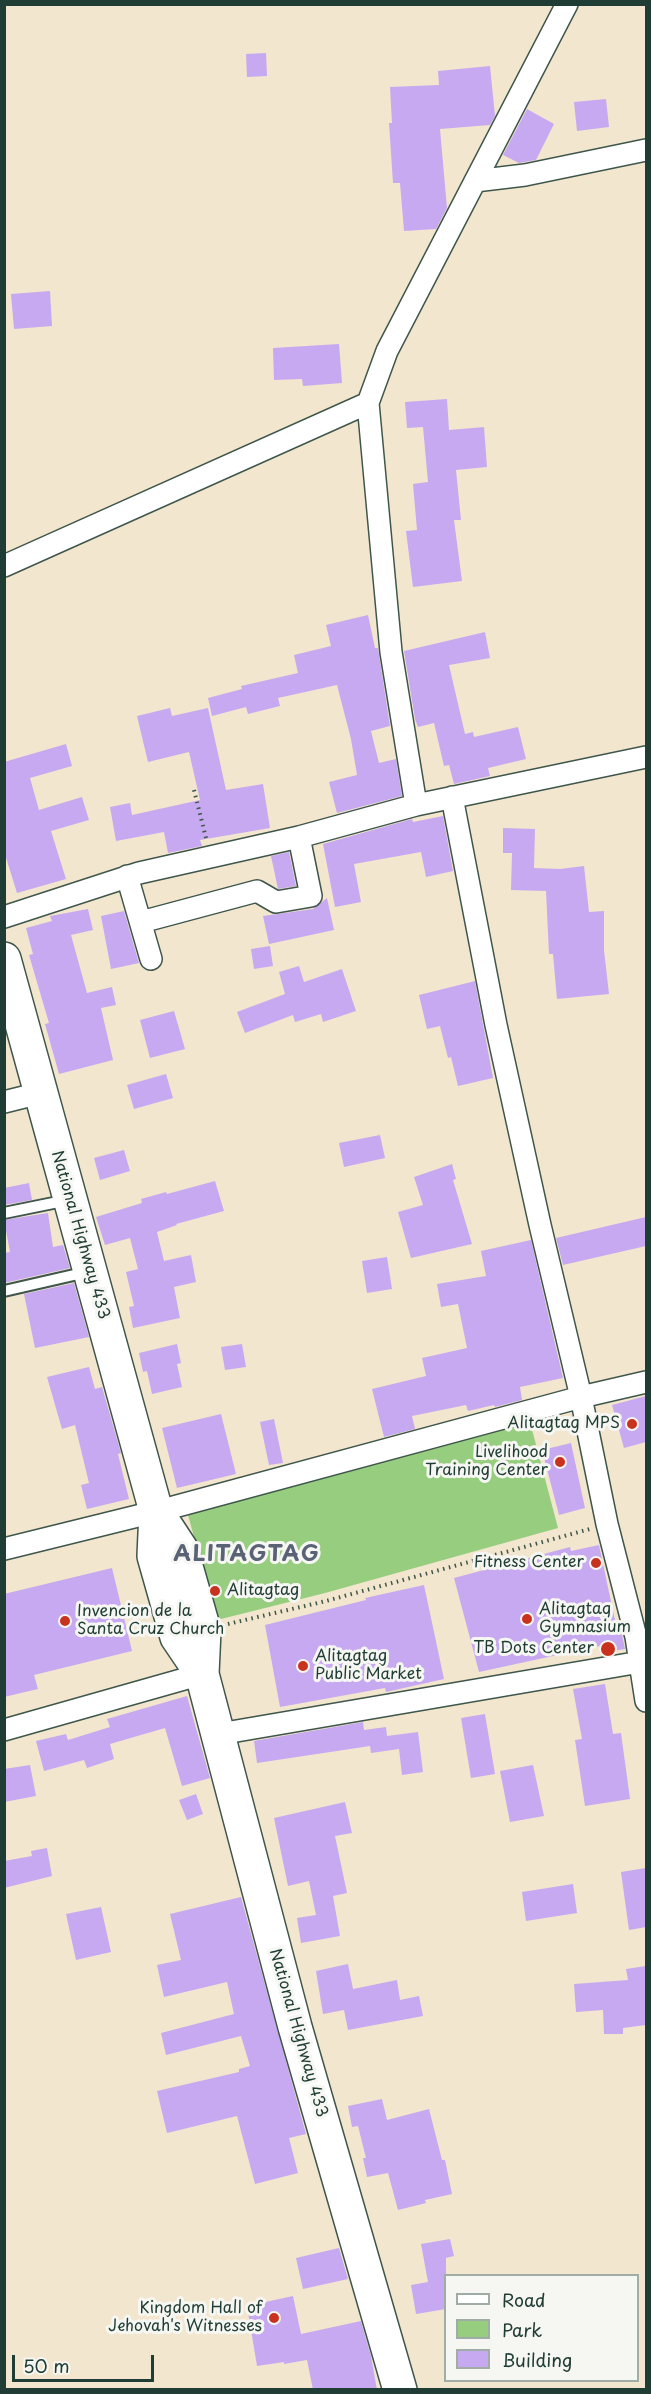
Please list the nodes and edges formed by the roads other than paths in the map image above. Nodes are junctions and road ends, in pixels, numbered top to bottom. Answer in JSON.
{"nodes":[{"id":1,"x":567,"y":4,"type":"edge"},
{"id":2,"x":646,"y":150,"type":"edge"},
{"id":3,"x":475,"y":181,"type":"junction"},
{"id":4,"x":368,"y":403,"type":"junction"},
{"id":5,"x":4,"y":566,"type":"edge"},
{"id":6,"x":646,"y":757,"type":"edge"},
{"id":7,"x":452,"y":797,"type":"junction"},
{"id":8,"x":416,"y":806,"type":"junction"},
{"id":9,"x":299,"y":837,"type":"junction"},
{"id":10,"x":127,"y":876,"type":"junction"},
{"id":11,"x":4,"y":917,"type":"edge"},
{"id":12,"x":141,"y":922,"type":"junction"},
{"id":13,"x":4,"y":958,"type":"edge"},
{"id":14,"x":151,"y":958,"type":"dead end"},
{"id":15,"x":40,"y":1093,"type":"junction"},
{"id":16,"x":4,"y":1101,"type":"edge"},
{"id":17,"x":71,"y":1200,"type":"junction"},
{"id":18,"x":4,"y":1213,"type":"edge"},
{"id":19,"x":90,"y":1271,"type":"junction"},
{"id":20,"x":4,"y":1291,"type":"edge"},
{"id":21,"x":646,"y":1382,"type":"edge"},
{"id":22,"x":582,"y":1397,"type":"junction"},
{"id":23,"x":156,"y":1511,"type":"junction"},
{"id":24,"x":4,"y":1549,"type":"edge"},
{"id":25,"x":644,"y":1661,"type":"edge"},
{"id":26,"x":202,"y":1674,"type":"junction"},
{"id":27,"x":646,"y":1701,"type":"edge"},
{"id":28,"x":4,"y":1730,"type":"edge"},
{"id":29,"x":219,"y":1734,"type":"junction"},
{"id":30,"x":400,"y":2390,"type":"edge"}],
"edges":[{"from":1,"to":3,"type":"street"},
{"from":2,"to":3,"type":"street"},
{"from":3,"to":4,"type":"street"},
{"from":4,"to":5,"type":"street"},
{"from":4,"to":8,"type":"street"},
{"from":6,"to":7,"type":"street"},
{"from":7,"to":8,"type":"street"},
{"from":7,"to":22,"type":"street"},
{"from":8,"to":9,"type":"street"},
{"from":9,"to":10,"type":"street"},
{"from":9,"to":12,"type":"street"},
{"from":10,"to":11,"type":"street"},
{"from":10,"to":12,"type":"street"},
{"from":12,"to":14,"type":"street"},
{"from":13,"to":15,"type":"main road","name":"National Highway 433"},
{"from":15,"to":16,"type":"street"},
{"from":15,"to":17,"type":"main road","name":"National Highway 433"},
{"from":17,"to":18,"type":"lane"},
{"from":17,"to":19,"type":"main road","name":"National Highway 433"},
{"from":19,"to":20,"type":"lane"},
{"from":19,"to":23,"type":"main road","name":"National Highway 433"},
{"from":21,"to":22,"type":"street"},
{"from":22,"to":23,"type":"street"},
{"from":22,"to":25,"type":"street"},
{"from":23,"to":24,"type":"street"},
{"from":23,"to":26,"type":"main road","name":"National Highway 433"},
{"from":23,"to":26,"type":"main road","name":"National Highway 433"},
{"from":25,"to":27,"type":"street"},
{"from":25,"to":29,"type":"street"},
{"from":26,"to":28,"type":"street"},
{"from":26,"to":29,"type":"main road","name":"National Highway 433"},
{"from":29,"to":30,"type":"main road","name":"National Highway 433"}]}
